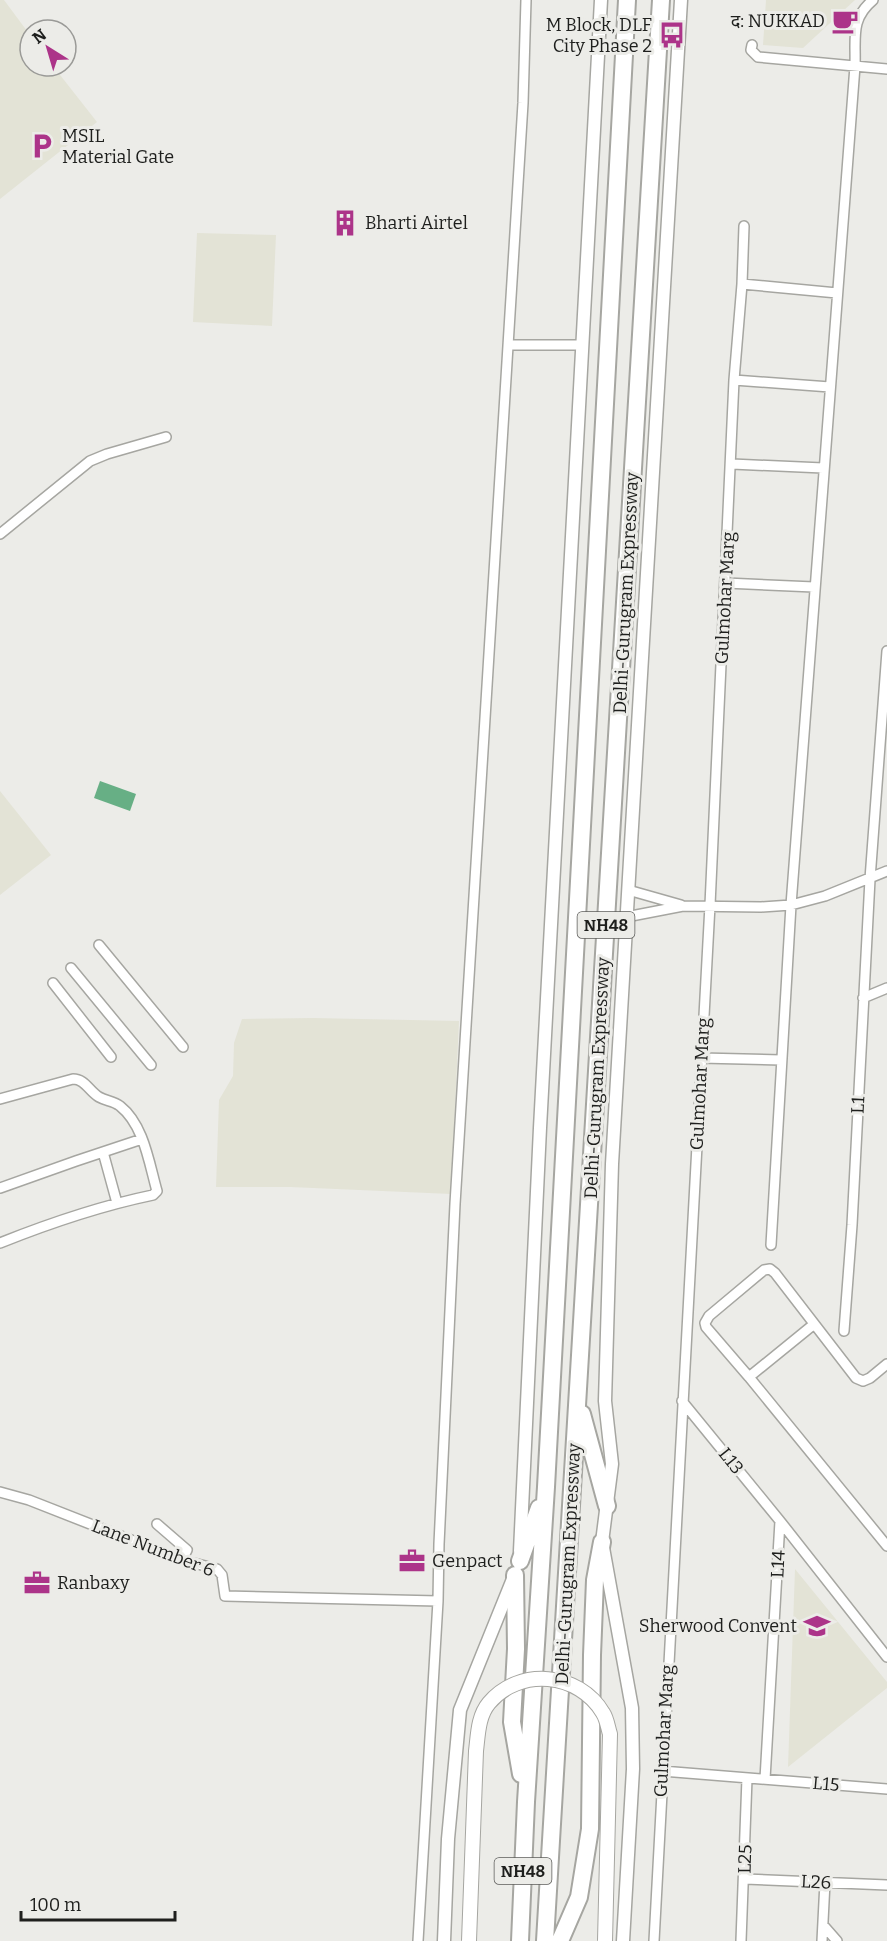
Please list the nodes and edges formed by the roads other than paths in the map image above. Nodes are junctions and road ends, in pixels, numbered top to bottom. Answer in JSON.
{"nodes":[{"id":1,"x":526,"y":0,"type":"edge"},
{"id":2,"x":602,"y":0,"type":"edge"},
{"id":3,"x":627,"y":0,"type":"edge"},
{"id":4,"x":661,"y":0,"type":"edge"},
{"id":5,"x":681,"y":0,"type":"edge"},
{"id":6,"x":873,"y":0,"type":"edge"},
{"id":7,"x":752,"y":45,"type":"dead end"},
{"id":8,"x":855,"y":66,"type":"junction"},
{"id":9,"x":887,"y":69,"type":"edge"},
{"id":10,"x":744,"y":226,"type":"dead end"},
{"id":11,"x":742,"y":285,"type":"junction"},
{"id":12,"x":837,"y":293,"type":"junction"},
{"id":13,"x":508,"y":345,"type":"junction"},
{"id":14,"x":583,"y":345,"type":"junction"},
{"id":15,"x":734,"y":380,"type":"junction"},
{"id":16,"x":830,"y":387,"type":"junction"},
{"id":17,"x":166,"y":437,"type":"dead end"},
{"id":18,"x":732,"y":464,"type":"junction"},
{"id":19,"x":823,"y":468,"type":"junction"},
{"id":20,"x":0,"y":534,"type":"edge"},
{"id":21,"x":726,"y":583,"type":"junction"},
{"id":22,"x":814,"y":587,"type":"junction"},
{"id":23,"x":887,"y":651,"type":"edge"},
{"id":24,"x":883,"y":753,"type":"edge"},
{"id":25,"x":887,"y":871,"type":"edge"},
{"id":26,"x":870,"y":879,"type":"junction"},
{"id":27,"x":628,"y":890,"type":"junction"},
{"id":28,"x":710,"y":905,"type":"junction"},
{"id":29,"x":790,"y":905,"type":"junction"},
{"id":30,"x":683,"y":906,"type":"junction"},
{"id":31,"x":627,"y":917,"type":"junction"},
{"id":32,"x":99,"y":945,"type":"dead end"},
{"id":33,"x":71,"y":968,"type":"dead end"},
{"id":34,"x":53,"y":983,"type":"dead end"},
{"id":35,"x":887,"y":988,"type":"edge"},
{"id":36,"x":863,"y":998,"type":"junction"},
{"id":37,"x":183,"y":1047,"type":"dead end"},
{"id":38,"x":111,"y":1057,"type":"dead end"},
{"id":39,"x":701,"y":1058,"type":"junction"},
{"id":40,"x":782,"y":1060,"type":"junction"},
{"id":41,"x":151,"y":1065,"type":"dead end"},
{"id":42,"x":0,"y":1099,"type":"edge"},
{"id":43,"x":142,"y":1139,"type":"junction"},
{"id":44,"x":102,"y":1152,"type":"junction"},
{"id":45,"x":0,"y":1188,"type":"edge"},
{"id":46,"x":117,"y":1203,"type":"junction"},
{"id":47,"x":0,"y":1243,"type":"edge"},
{"id":48,"x":771,"y":1245,"type":"dead end"},
{"id":49,"x":813,"y":1324,"type":"junction"},
{"id":50,"x":844,"y":1331,"type":"dead end"},
{"id":51,"x":887,"y":1364,"type":"edge"},
{"id":52,"x":749,"y":1377,"type":"junction"},
{"id":53,"x":578,"y":1399,"type":"junction"},
{"id":54,"x":682,"y":1401,"type":"junction"},
{"id":55,"x":546,"y":1488,"type":"junction"},
{"id":56,"x":0,"y":1492,"type":"edge"},
{"id":57,"x":607,"y":1506,"type":"junction"},
{"id":58,"x":780,"y":1521,"type":"junction"},
{"id":59,"x":158,"y":1524,"type":"dead end"},
{"id":60,"x":602,"y":1542,"type":"junction"},
{"id":61,"x":887,"y":1546,"type":"edge"},
{"id":62,"x":182,"y":1560,"type":"junction"},
{"id":63,"x":517,"y":1568,"type":"junction"},
{"id":64,"x":438,"y":1601,"type":"junction"},
{"id":65,"x":887,"y":1657,"type":"edge"},
{"id":66,"x":662,"y":1771,"type":"junction"},
{"id":67,"x":747,"y":1778,"type":"junction"},
{"id":68,"x":765,"y":1779,"type":"junction"},
{"id":69,"x":887,"y":1789,"type":"edge"},
{"id":70,"x":526,"y":1802,"type":"junction"},
{"id":71,"x":745,"y":1879,"type":"junction"},
{"id":72,"x":825,"y":1882,"type":"junction"},
{"id":73,"x":887,"y":1885,"type":"edge"},
{"id":74,"x":823,"y":1925,"type":"junction"},
{"id":75,"x":418,"y":1941,"type":"edge"},
{"id":76,"x":444,"y":1941,"type":"edge"},
{"id":77,"x":469,"y":1941,"type":"edge"},
{"id":78,"x":520,"y":1941,"type":"edge"},
{"id":79,"x":545,"y":1941,"type":"edge"},
{"id":80,"x":560,"y":1941,"type":"edge"},
{"id":81,"x":605,"y":1941,"type":"edge"},
{"id":82,"x":623,"y":1941,"type":"edge"},
{"id":83,"x":654,"y":1941,"type":"edge"},
{"id":84,"x":741,"y":1941,"type":"edge"},
{"id":85,"x":822,"y":1941,"type":"edge"},
{"id":86,"x":837,"y":1941,"type":"edge"}],
"edges":[{"from":1,"to":13,"type":"street"},
{"from":2,"to":14,"type":"main road"},
{"from":3,"to":55,"type":"highway","name":"Delhi-Gurugram Expressway","number":"NH48"},
{"from":4,"to":53,"type":"highway","name":"Delhi-Gurugram Expressway","number":"NH48"},
{"from":5,"to":27,"type":"main road"},
{"from":6,"to":8,"type":"street"},
{"from":7,"to":8,"type":"street"},
{"from":8,"to":9,"type":"street"},
{"from":8,"to":12,"type":"street"},
{"from":10,"to":11,"type":"street","name":"Gulmohar Marg"},
{"from":11,"to":12,"type":"street"},
{"from":11,"to":15,"type":"street","name":"Gulmohar Marg"},
{"from":12,"to":16,"type":"street"},
{"from":13,"to":14,"type":"street"},
{"from":13,"to":64,"type":"street"},
{"from":14,"to":63,"type":"main road"},
{"from":15,"to":16,"type":"street"},
{"from":15,"to":18,"type":"street","name":"Gulmohar Marg"},
{"from":16,"to":19,"type":"street"},
{"from":17,"to":20,"type":"street"},
{"from":18,"to":19,"type":"street"},
{"from":18,"to":21,"type":"street","name":"Gulmohar Marg"},
{"from":19,"to":22,"type":"street"},
{"from":21,"to":22,"type":"street"},
{"from":21,"to":28,"type":"street","name":"Gulmohar Marg"},
{"from":22,"to":29,"type":"street"},
{"from":23,"to":24,"type":"street","name":"L1"},
{"from":24,"to":26,"type":"street","name":"L1"},
{"from":25,"to":26,"type":"street"},
{"from":26,"to":29,"type":"street"},
{"from":26,"to":36,"type":"street","name":"L1"},
{"from":27,"to":30,"type":"street"},
{"from":27,"to":31,"type":"main road"},
{"from":28,"to":29,"type":"street"},
{"from":28,"to":30,"type":"street"},
{"from":28,"to":39,"type":"street","name":"Gulmohar Marg"},
{"from":29,"to":40,"type":"street"},
{"from":30,"to":31,"type":"street"},
{"from":31,"to":57,"type":"main road"},
{"from":32,"to":37,"type":"street"},
{"from":33,"to":41,"type":"street"},
{"from":34,"to":38,"type":"street"},
{"from":35,"to":36,"type":"street"},
{"from":36,"to":50,"type":"street","name":"L1"},
{"from":39,"to":40,"type":"street"},
{"from":39,"to":54,"type":"street","name":"Gulmohar Marg"},
{"from":40,"to":48,"type":"street"},
{"from":42,"to":43,"type":"street"},
{"from":43,"to":44,"type":"street"},
{"from":43,"to":46,"type":"street"},
{"from":44,"to":45,"type":"street"},
{"from":44,"to":46,"type":"street"},
{"from":46,"to":47,"type":"street"},
{"from":49,"to":51,"type":"street"},
{"from":49,"to":52,"type":"street"},
{"from":49,"to":52,"type":"street"},
{"from":52,"to":61,"type":"street"},
{"from":53,"to":57,"type":"highway"},
{"from":53,"to":79,"type":"highway","name":"Delhi-Gurugram Expressway","number":"NH48"},
{"from":54,"to":58,"type":"street","name":"L13"},
{"from":54,"to":66,"type":"street","name":"Gulmohar Marg"},
{"from":55,"to":63,"type":"highway"},
{"from":55,"to":70,"type":"highway","name":"Delhi-Gurugram Expressway","number":"NH48"},
{"from":56,"to":62,"type":"street","name":"Lane Number 6"},
{"from":57,"to":60,"type":"main road"},
{"from":58,"to":65,"type":"street","name":"L14"},
{"from":58,"to":68,"type":"street","name":"L14"},
{"from":59,"to":62,"type":"street"},
{"from":60,"to":80,"type":"highway"},
{"from":60,"to":82,"type":"main road"},
{"from":62,"to":64,"type":"street","name":"Lane Number 6"},
{"from":63,"to":70,"type":"highway"},
{"from":63,"to":76,"type":"main road"},
{"from":64,"to":75,"type":"street"},
{"from":66,"to":67,"type":"street","name":"L15"},
{"from":66,"to":83,"type":"street","name":"Gulmohar Marg"},
{"from":67,"to":68,"type":"street","name":"L15"},
{"from":67,"to":71,"type":"street","name":"L25"},
{"from":68,"to":69,"type":"street","name":"L15"},
{"from":70,"to":78,"type":"highway","name":"Delhi-Gurugram Expressway","number":"NH48"},
{"from":71,"to":72,"type":"street","name":"L26"},
{"from":71,"to":84,"type":"street","name":"L25"},
{"from":72,"to":73,"type":"street","name":"L26"},
{"from":72,"to":74,"type":"street"},
{"from":74,"to":85,"type":"street"},
{"from":74,"to":86,"type":"street"},
{"from":77,"to":81,"type":"main road","bridge":true}]}
